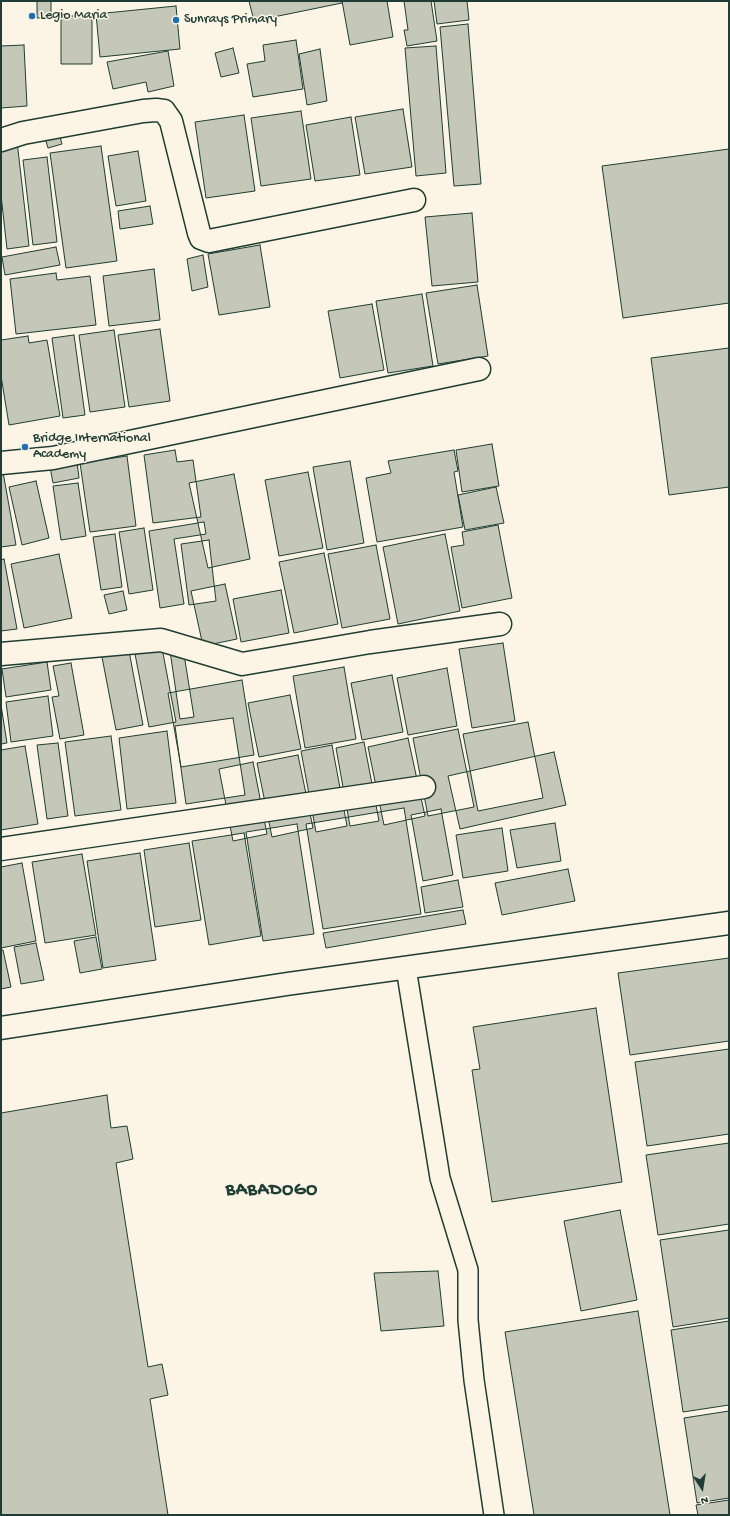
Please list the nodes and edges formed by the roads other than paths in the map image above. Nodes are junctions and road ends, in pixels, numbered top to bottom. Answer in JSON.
{"nodes":[{"id":1,"x":1,"y":140,"type":"edge"},
{"id":2,"x":414,"y":200,"type":"dead end"},
{"id":3,"x":479,"y":369,"type":"dead end"},
{"id":4,"x":1,"y":463,"type":"edge"},
{"id":5,"x":500,"y":624,"type":"dead end"},
{"id":6,"x":1,"y":654,"type":"edge"},
{"id":7,"x":424,"y":787,"type":"dead end"},
{"id":8,"x":1,"y":849,"type":"edge"},
{"id":9,"x":729,"y":923,"type":"edge"},
{"id":10,"x":406,"y":968,"type":"junction"},
{"id":11,"x":1,"y":1028,"type":"edge"},
{"id":12,"x":494,"y":1515,"type":"edge"}],
"edges":[{"from":1,"to":2,"type":"street"},
{"from":3,"to":4,"type":"street"},
{"from":5,"to":6,"type":"street"},
{"from":7,"to":8,"type":"street"},
{"from":9,"to":10,"type":"street"},
{"from":10,"to":11,"type":"street"},
{"from":10,"to":12,"type":"lane"}]}
